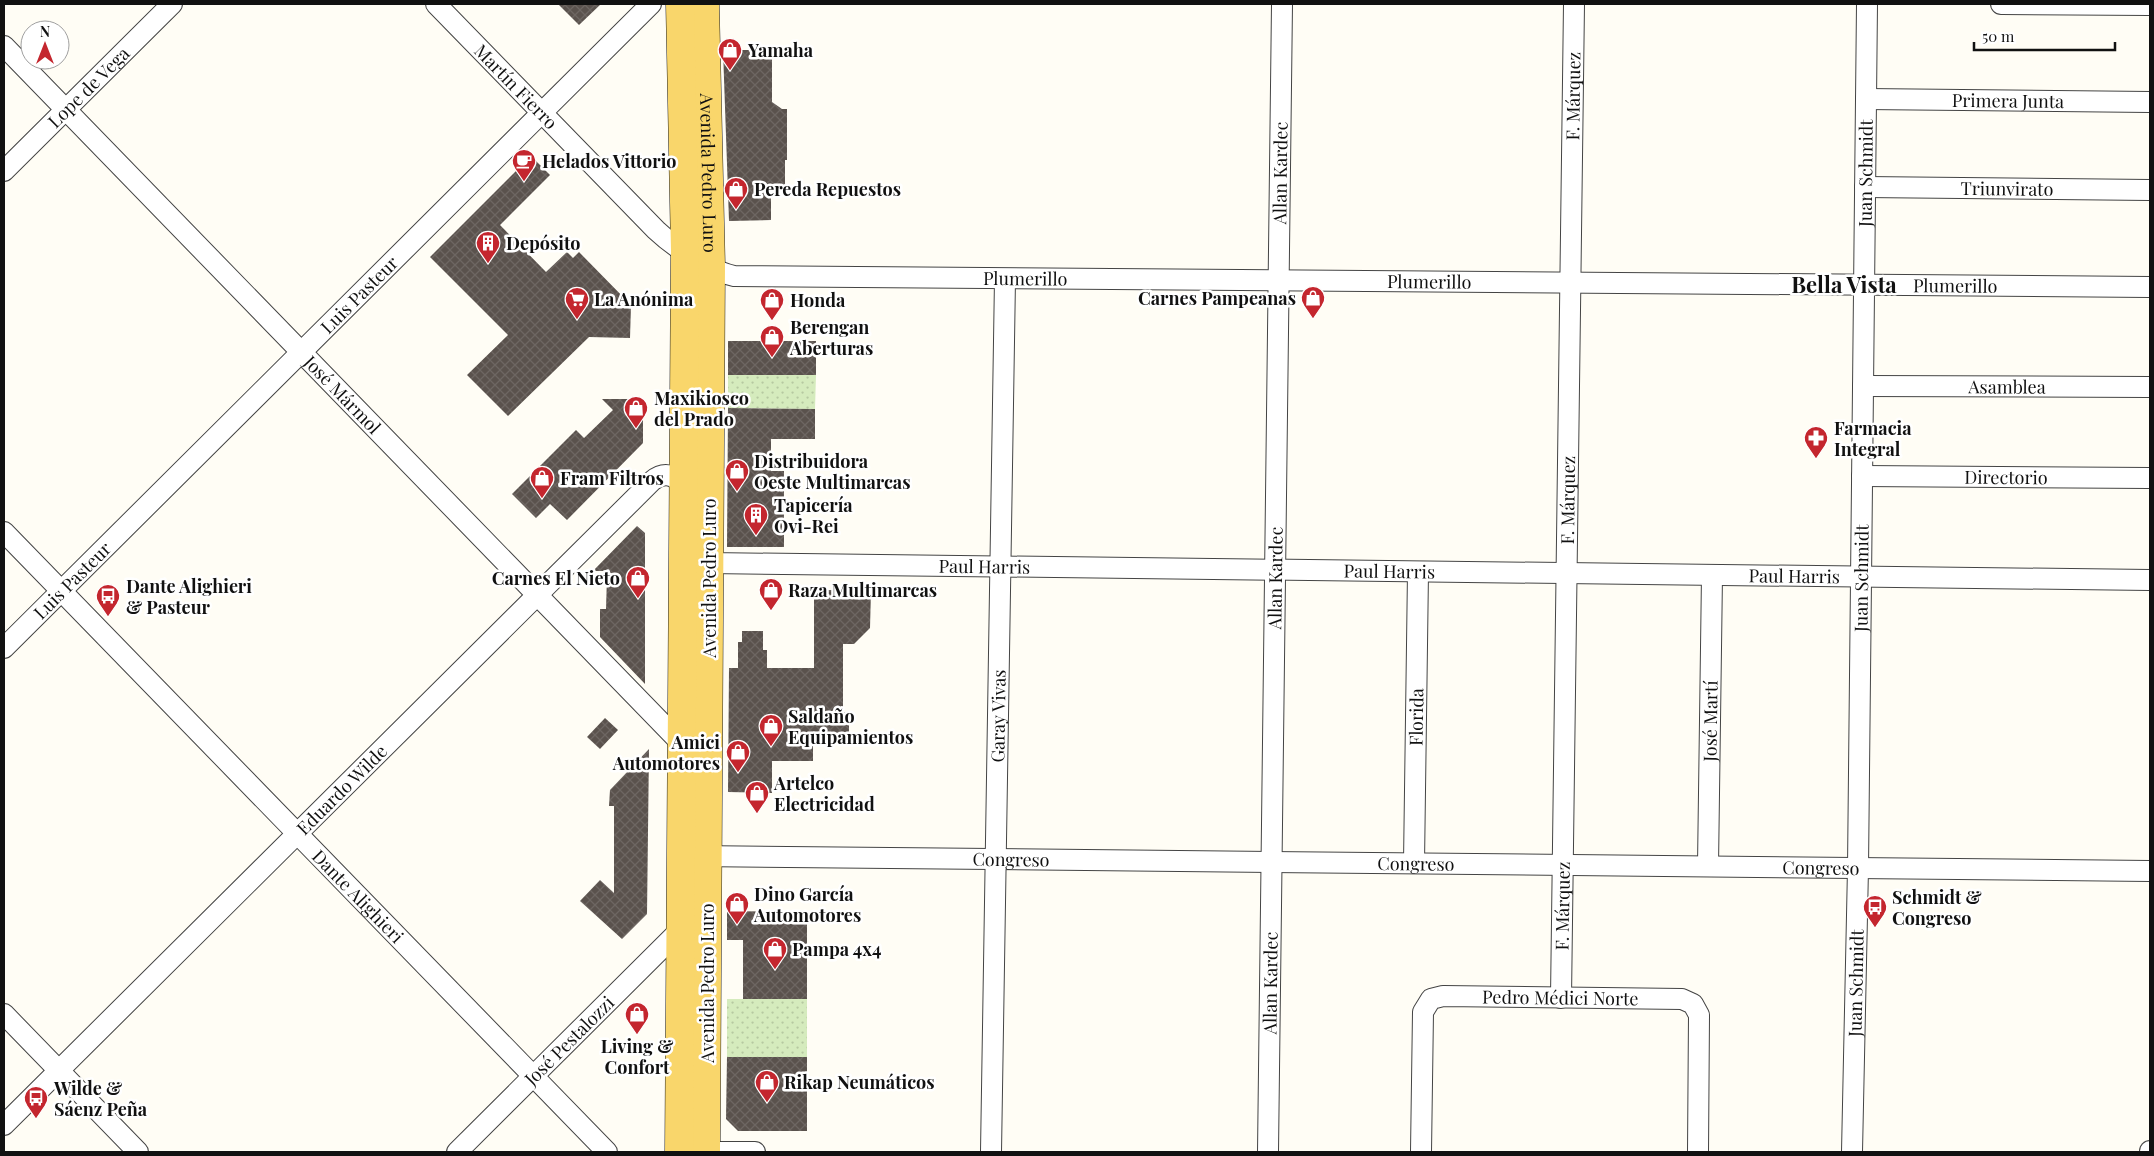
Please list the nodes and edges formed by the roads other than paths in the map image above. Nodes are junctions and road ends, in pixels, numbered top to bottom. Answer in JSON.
{"nodes":[{"id":1,"x":172,"y":4,"type":"edge"},
{"id":2,"x":436,"y":4,"type":"edge"},
{"id":3,"x":651,"y":4,"type":"edge"},
{"id":4,"x":680,"y":4,"type":"edge"},
{"id":5,"x":704,"y":4,"type":"edge"},
{"id":6,"x":1282,"y":4,"type":"edge"},
{"id":7,"x":1574,"y":4,"type":"edge"},
{"id":8,"x":1867,"y":4,"type":"edge"},
{"id":9,"x":2001,"y":4,"type":"edge"},
{"id":10,"x":2150,"y":5,"type":"edge"},
{"id":11,"x":4,"y":46,"type":"edge"},
{"id":12,"x":1866,"y":99,"type":"junction"},
{"id":13,"x":2150,"y":102,"type":"edge"},
{"id":14,"x":66,"y":110,"type":"junction"},
{"id":15,"x":542,"y":112,"type":"junction"},
{"id":16,"x":4,"y":171,"type":"edge"},
{"id":17,"x":1865,"y":187,"type":"junction"},
{"id":18,"x":2150,"y":190,"type":"edge"},
{"id":19,"x":685,"y":251,"type":"junction"},
{"id":20,"x":711,"y":266,"type":"junction"},
{"id":21,"x":1005,"y":279,"type":"junction"},
{"id":22,"x":1279,"y":281,"type":"junction"},
{"id":23,"x":1570,"y":283,"type":"junction"},
{"id":24,"x":1864,"y":285,"type":"junction"},
{"id":25,"x":2150,"y":287,"type":"edge"},
{"id":26,"x":301,"y":352,"type":"junction"},
{"id":27,"x":1863,"y":386,"type":"junction"},
{"id":28,"x":2150,"y":387,"type":"edge"},
{"id":29,"x":1862,"y":476,"type":"junction"},
{"id":30,"x":2150,"y":478,"type":"edge"},
{"id":31,"x":683,"y":487,"type":"junction"},
{"id":32,"x":4,"y":532,"type":"edge"},
{"id":33,"x":709,"y":563,"type":"junction"},
{"id":34,"x":1000,"y":566,"type":"junction"},
{"id":35,"x":1276,"y":570,"type":"junction"},
{"id":36,"x":1418,"y":572,"type":"junction"},
{"id":37,"x":1566,"y":573,"type":"junction"},
{"id":38,"x":1712,"y":575,"type":"junction"},
{"id":39,"x":1861,"y":577,"type":"junction"},
{"id":40,"x":2150,"y":580,"type":"edge"},
{"id":41,"x":61,"y":591,"type":"junction"},
{"id":42,"x":537,"y":595,"type":"junction"},
{"id":43,"x":4,"y":648,"type":"edge"},
{"id":44,"x":682,"y":744,"type":"junction"},
{"id":45,"x":297,"y":834,"type":"junction"},
{"id":46,"x":694,"y":856,"type":"junction"},
{"id":47,"x":996,"y":859,"type":"junction"},
{"id":48,"x":1272,"y":862,"type":"junction"},
{"id":49,"x":1414,"y":863,"type":"junction"},
{"id":50,"x":1562,"y":865,"type":"junction"},
{"id":51,"x":1708,"y":866,"type":"junction"},
{"id":52,"x":1858,"y":868,"type":"junction"},
{"id":53,"x":2150,"y":870,"type":"edge"},
{"id":54,"x":681,"y":929,"type":"junction"},
{"id":55,"x":1561,"y":998,"type":"junction"},
{"id":56,"x":4,"y":1014,"type":"edge"},
{"id":57,"x":58,"y":1071,"type":"junction"},
{"id":58,"x":533,"y":1076,"type":"junction"},
{"id":59,"x":4,"y":1126,"type":"edge"},
{"id":60,"x":138,"y":1152,"type":"edge"},
{"id":61,"x":457,"y":1152,"type":"edge"},
{"id":62,"x":607,"y":1152,"type":"edge"},
{"id":63,"x":679,"y":1152,"type":"edge"},
{"id":64,"x":706,"y":1152,"type":"edge"},
{"id":65,"x":755,"y":1152,"type":"edge"},
{"id":66,"x":991,"y":1152,"type":"edge"},
{"id":67,"x":1268,"y":1152,"type":"edge"},
{"id":68,"x":1421,"y":1152,"type":"edge"},
{"id":69,"x":1698,"y":1152,"type":"edge"},
{"id":70,"x":1852,"y":1152,"type":"edge"}],
"edges":[{"from":1,"to":14,"type":"street","name":"Lope de Vega"},
{"from":2,"to":15,"type":"street","name":"Martín Fierro"},
{"from":3,"to":15,"type":"street","name":"Luis Pasteur"},
{"from":4,"to":19,"type":"main road","name":"Avenida Pedro Luro"},
{"from":5,"to":20,"type":"main road","name":"Avenida Pedro Luro"},
{"from":6,"to":22,"type":"street","name":"Allan Kardec"},
{"from":7,"to":23,"type":"street","name":"F. Márquez"},
{"from":8,"to":12,"type":"street","name":"Juan Schmidt"},
{"from":9,"to":10,"type":"street"},
{"from":11,"to":14,"type":"street","name":"José Mármol"},
{"from":12,"to":13,"type":"street","name":"Primera Junta"},
{"from":12,"to":17,"type":"street","name":"Juan Schmidt"},
{"from":14,"to":16,"type":"street","name":"Lope de Vega"},
{"from":14,"to":26,"type":"street","name":"José Mármol"},
{"from":15,"to":19,"type":"street","name":"Martín Fierro"},
{"from":15,"to":26,"type":"street","name":"Luis Pasteur"},
{"from":17,"to":18,"type":"street","name":"Triunvirato"},
{"from":17,"to":24,"type":"street","name":"Juan Schmidt"},
{"from":19,"to":20,"type":"street","name":"Martín Fierro"},
{"from":19,"to":31,"type":"main road","name":"Avenida Pedro Luro"},
{"from":20,"to":21,"type":"street","name":"Plumerillo"},
{"from":20,"to":33,"type":"main road","name":"Avenida Pedro Luro"},
{"from":21,"to":22,"type":"street","name":"Plumerillo"},
{"from":21,"to":34,"type":"street","name":"Garay Vivas"},
{"from":22,"to":23,"type":"street","name":"Plumerillo"},
{"from":22,"to":35,"type":"street","name":"Allan Kardec"},
{"from":23,"to":24,"type":"street","name":"Plumerillo"},
{"from":23,"to":37,"type":"street","name":"F. Márquez"},
{"from":24,"to":25,"type":"street","name":"Plumerillo"},
{"from":24,"to":27,"type":"street","name":"Juan Schmidt"},
{"from":26,"to":41,"type":"street","name":"Luis Pasteur"},
{"from":26,"to":42,"type":"street","name":"José Mármol"},
{"from":27,"to":28,"type":"street","name":"Asamblea"},
{"from":27,"to":29,"type":"street","name":"Juan Schmidt"},
{"from":29,"to":30,"type":"street","name":"Directorio"},
{"from":29,"to":39,"type":"street","name":"Juan Schmidt"},
{"from":31,"to":33,"type":"street"},
{"from":31,"to":42,"type":"street","name":"Eduardo Wilde"},
{"from":31,"to":44,"type":"main road","name":"Avenida Pedro Luro"},
{"from":32,"to":41,"type":"street","name":"Dante Alighieri"},
{"from":33,"to":34,"type":"street","name":"Paul Harris"},
{"from":33,"to":46,"type":"main road","name":"Avenida Pedro Luro"},
{"from":34,"to":35,"type":"street","name":"Paul Harris"},
{"from":34,"to":47,"type":"street","name":"Garay Vivas"},
{"from":35,"to":36,"type":"street","name":"Paul Harris"},
{"from":35,"to":48,"type":"street","name":"Allan Kardec"},
{"from":36,"to":37,"type":"street","name":"Paul Harris"},
{"from":36,"to":49,"type":"street","name":"Florida"},
{"from":37,"to":38,"type":"street","name":"Paul Harris"},
{"from":37,"to":50,"type":"street","name":"F. Márquez"},
{"from":38,"to":39,"type":"street","name":"Paul Harris"},
{"from":38,"to":51,"type":"street","name":"José Martí"},
{"from":39,"to":40,"type":"street","name":"Paul Harris"},
{"from":39,"to":52,"type":"street","name":"Juan Schmidt"},
{"from":41,"to":43,"type":"street","name":"Luis Pasteur"},
{"from":41,"to":45,"type":"street","name":"Dante Alighieri"},
{"from":42,"to":44,"type":"street","name":"José Mármol"},
{"from":42,"to":45,"type":"street","name":"Eduardo Wilde"},
{"from":44,"to":46,"type":"main road","name":"Avenida Pedro Luro"},
{"from":45,"to":57,"type":"street","name":"Eduardo Wilde"},
{"from":45,"to":58,"type":"street","name":"Dante Alighieri"},
{"from":46,"to":47,"type":"street","name":"Congreso"},
{"from":46,"to":54,"type":"main road","name":"Avenida Pedro Luro"},
{"from":46,"to":64,"type":"main road","name":"Avenida Pedro Luro"},
{"from":47,"to":48,"type":"street","name":"Congreso"},
{"from":47,"to":66,"type":"street","name":"Garay Vivas"},
{"from":48,"to":49,"type":"street","name":"Congreso"},
{"from":48,"to":67,"type":"street","name":"Allan Kardec"},
{"from":49,"to":50,"type":"street","name":"Congreso"},
{"from":50,"to":51,"type":"street","name":"Congreso"},
{"from":50,"to":55,"type":"street","name":"F. Márquez"},
{"from":51,"to":52,"type":"street","name":"Congreso"},
{"from":52,"to":53,"type":"street","name":"Congreso"},
{"from":52,"to":70,"type":"street","name":"Juan Schmidt"},
{"from":54,"to":58,"type":"street","name":"José Pestalozzi"},
{"from":54,"to":63,"type":"main road","name":"Avenida Pedro Luro"},
{"from":55,"to":68,"type":"street","name":"Pedro Médici Norte"},
{"from":55,"to":69,"type":"street","name":"Pedro Médici Norte"},
{"from":56,"to":57,"type":"street"},
{"from":57,"to":59,"type":"street","name":"Eduardo Wilde"},
{"from":57,"to":60,"type":"street"},
{"from":58,"to":61,"type":"street","name":"José Pestalozzi"},
{"from":58,"to":62,"type":"street","name":"Dante Alighieri"},
{"from":63,"to":64,"type":"street"},
{"from":64,"to":65,"type":"street"}]}
